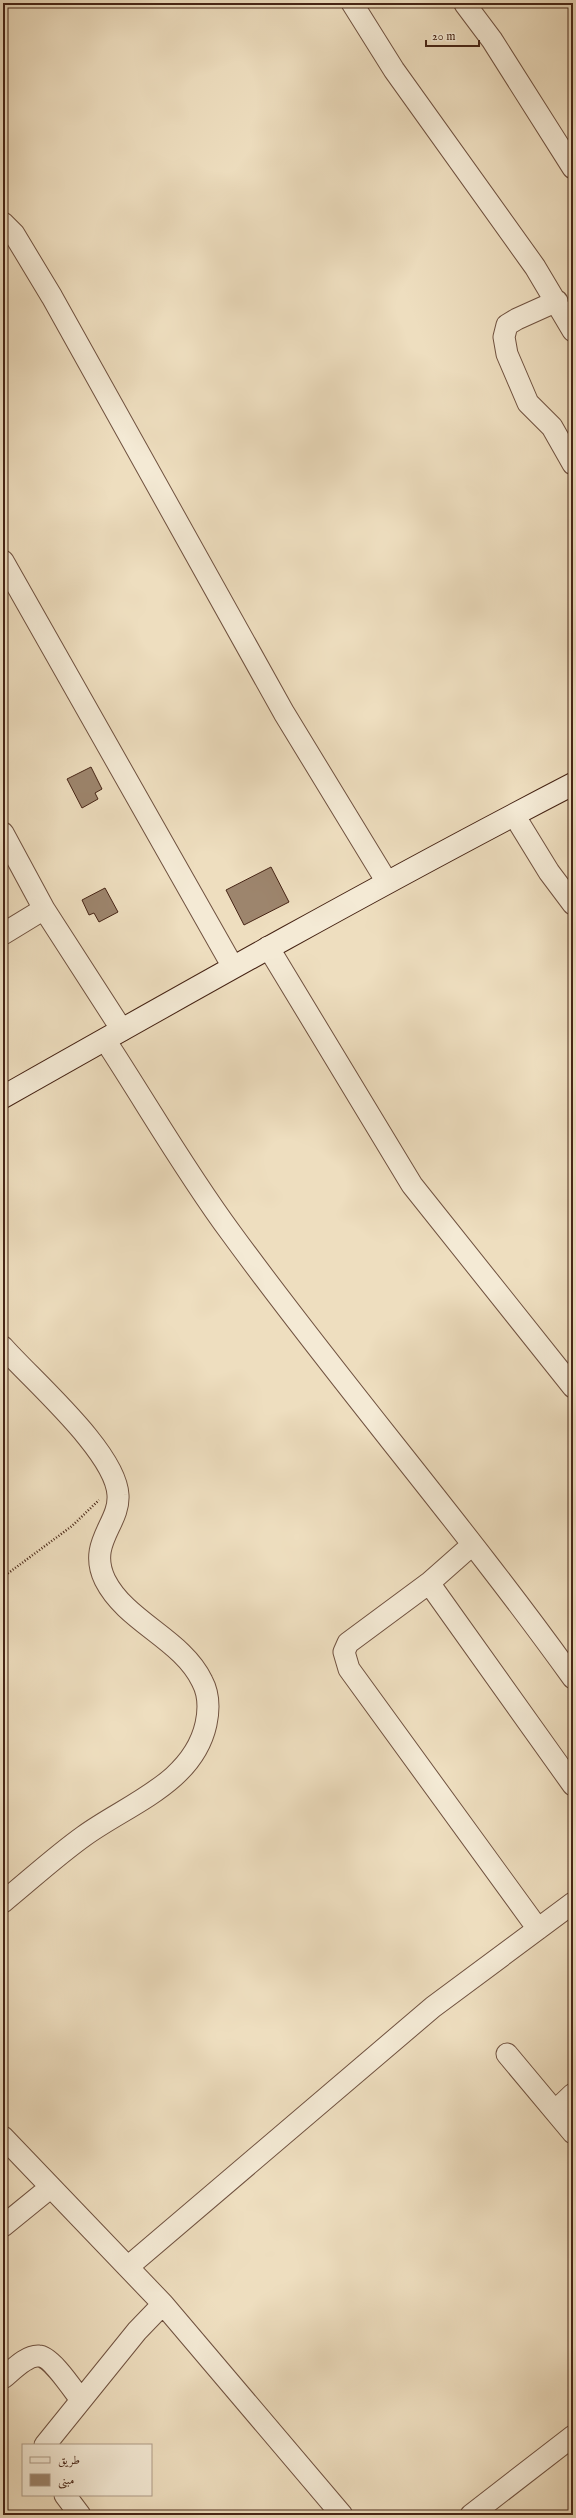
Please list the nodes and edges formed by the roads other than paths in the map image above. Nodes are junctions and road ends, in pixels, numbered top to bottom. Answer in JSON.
{"nodes":[{"id":1,"x":352,"y":3,"type":"edge"},
{"id":2,"x":465,"y":4,"type":"edge"},
{"id":3,"x":573,"y":168,"type":"edge"},
{"id":4,"x":3,"y":224,"type":"edge"},
{"id":5,"x":557,"y":301,"type":"junction"},
{"id":6,"x":573,"y":331,"type":"edge"},
{"id":7,"x":573,"y":464,"type":"edge"},
{"id":8,"x":3,"y":561,"type":"edge"},
{"id":9,"x":573,"y":784,"type":"edge"},
{"id":10,"x":514,"y":815,"type":"junction"},
{"id":11,"x":3,"y":833,"type":"edge"},
{"id":12,"x":387,"y":882,"type":"junction"},
{"id":13,"x":573,"y":904,"type":"edge"},
{"id":14,"x":44,"y":909,"type":"junction"},
{"id":15,"x":3,"y":934,"type":"edge"},
{"id":16,"x":268,"y":947,"type":"junction"},
{"id":17,"x":233,"y":967,"type":"junction"},
{"id":18,"x":113,"y":1035,"type":"junction"},
{"id":19,"x":3,"y":1097,"type":"edge"},
{"id":20,"x":3,"y":1348,"type":"edge"},
{"id":21,"x":573,"y":1387,"type":"edge"},
{"id":22,"x":472,"y":1545,"type":"junction"},
{"id":23,"x":429,"y":1582,"type":"junction"},
{"id":24,"x":573,"y":1678,"type":"edge"},
{"id":25,"x":573,"y":1785,"type":"edge"},
{"id":26,"x":3,"y":1902,"type":"edge"},
{"id":27,"x":573,"y":1903,"type":"edge"},
{"id":28,"x":538,"y":1929,"type":"junction"},
{"id":29,"x":507,"y":2054,"type":"dead end"},
{"id":30,"x":573,"y":2094,"type":"edge"},
{"id":31,"x":555,"y":2111,"type":"junction"},
{"id":32,"x":573,"y":2133,"type":"edge"},
{"id":33,"x":3,"y":2137,"type":"edge"},
{"id":34,"x":51,"y":2186,"type":"junction"},
{"id":35,"x":3,"y":2226,"type":"edge"},
{"id":36,"x":129,"y":2266,"type":"junction"},
{"id":37,"x":163,"y":2304,"type":"junction"},
{"id":38,"x":3,"y":2378,"type":"edge"},
{"id":39,"x":81,"y":2400,"type":"junction"},
{"id":40,"x":573,"y":2436,"type":"edge"},
{"id":41,"x":46,"y":2444,"type":"edge"},
{"id":42,"x":66,"y":2496,"type":"edge"},
{"id":43,"x":80,"y":2515,"type":"edge"},
{"id":44,"x":342,"y":2515,"type":"edge"},
{"id":45,"x":471,"y":2515,"type":"edge"}],
"edges":[{"from":1,"to":5,"type":"street"},
{"from":2,"to":3,"type":"street"},
{"from":4,"to":12,"type":"street"},
{"from":5,"to":6,"type":"street"},
{"from":5,"to":7,"type":"street"},
{"from":8,"to":17,"type":"street"},
{"from":9,"to":10,"type":"main road"},
{"from":10,"to":12,"type":"main road"},
{"from":10,"to":13,"type":"street"},
{"from":11,"to":14,"type":"street"},
{"from":12,"to":16,"type":"main road"},
{"from":14,"to":15,"type":"street"},
{"from":14,"to":18,"type":"street"},
{"from":16,"to":17,"type":"main road"},
{"from":16,"to":21,"type":"street"},
{"from":17,"to":18,"type":"main road"},
{"from":18,"to":19,"type":"main road"},
{"from":18,"to":22,"type":"street"},
{"from":20,"to":26,"type":"street"},
{"from":22,"to":23,"type":"street"},
{"from":22,"to":24,"type":"street"},
{"from":23,"to":25,"type":"street"},
{"from":23,"to":28,"type":"street"},
{"from":27,"to":28,"type":"street"},
{"from":28,"to":36,"type":"street"},
{"from":29,"to":31,"type":"street"},
{"from":30,"to":31,"type":"street"},
{"from":31,"to":32,"type":"street"},
{"from":33,"to":34,"type":"street"},
{"from":34,"to":35,"type":"street"},
{"from":34,"to":36,"type":"street"},
{"from":36,"to":37,"type":"street"},
{"from":37,"to":39,"type":"street"},
{"from":37,"to":44,"type":"street"},
{"from":38,"to":39,"type":"street"},
{"from":39,"to":41,"type":"street"},
{"from":40,"to":45,"type":"street"},
{"from":42,"to":43,"type":"street"}]}
